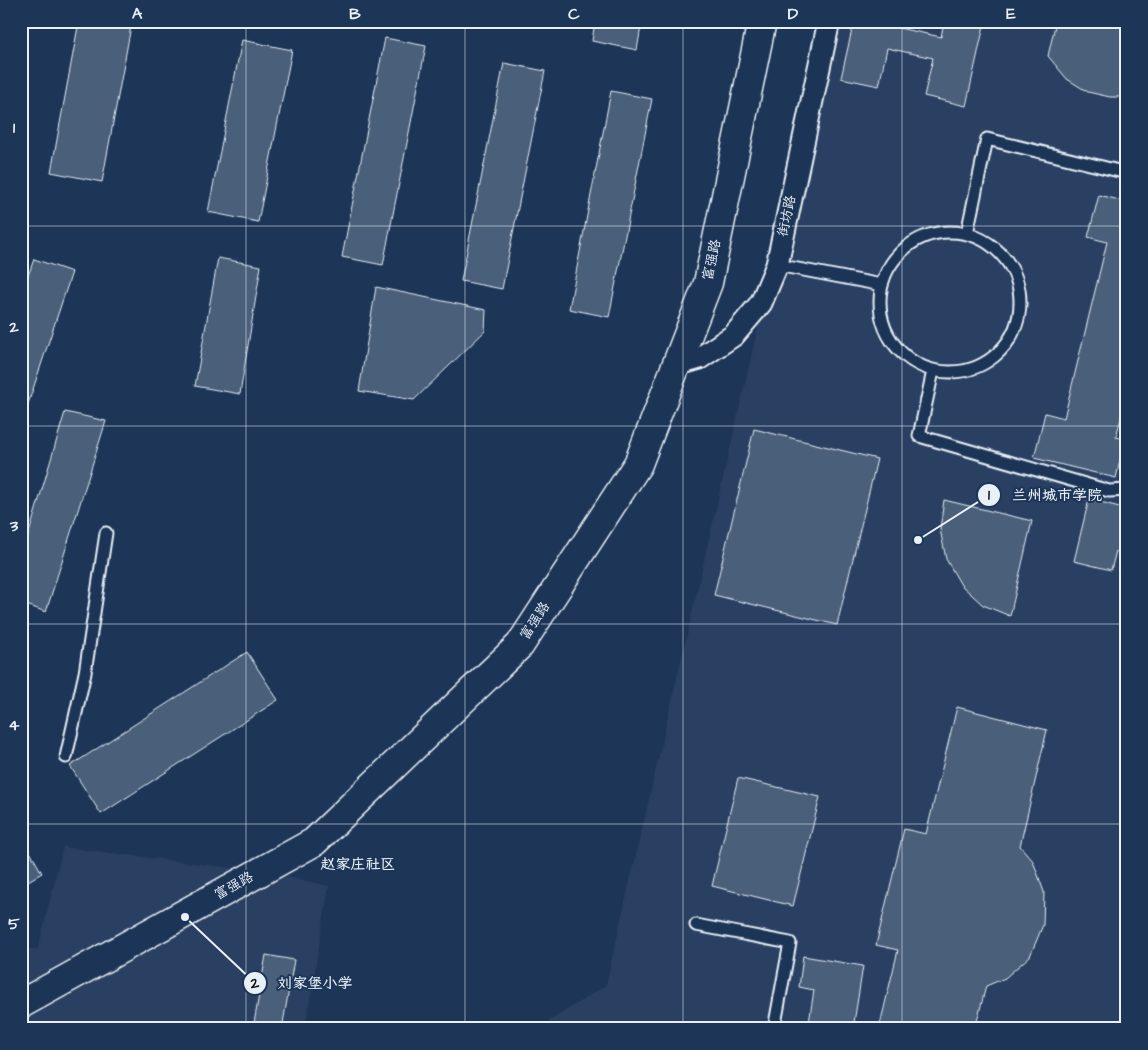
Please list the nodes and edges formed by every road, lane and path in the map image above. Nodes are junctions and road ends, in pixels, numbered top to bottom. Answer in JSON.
{"nodes":[{"id":1,"x":762,"y":21,"type":"edge"},
{"id":2,"x":829,"y":21,"type":"edge"},
{"id":3,"x":1127,"y":173,"type":"edge"},
{"id":4,"x":967,"y":233,"type":"junction"},
{"id":5,"x":777,"y":265,"type":"junction"},
{"id":6,"x":882,"y":285,"type":"junction"},
{"id":7,"x":676,"y":365,"type":"junction"},
{"id":8,"x":933,"y":371,"type":"junction"},
{"id":9,"x":1127,"y":490,"type":"edge"},
{"id":10,"x":106,"y":533,"type":"dead end"},
{"id":11,"x":66,"y":757,"type":"dead end"},
{"id":12,"x":696,"y":925,"type":"dead end"},
{"id":13,"x":21,"y":1004,"type":"edge"},
{"id":14,"x":774,"y":1029,"type":"edge"}],
"edges":[{"from":1,"to":7,"type":"main road","name":"富强路"},
{"from":2,"to":5,"type":"street","name":"街坊路"},
{"from":3,"to":4,"type":"lane"},
{"from":4,"to":6,"type":"lane"},
{"from":4,"to":8,"type":"lane"},
{"from":5,"to":6,"type":"lane"},
{"from":5,"to":7,"type":"street","name":"街坊路"},
{"from":6,"to":8,"type":"lane"},
{"from":7,"to":13,"type":"main road","name":"富强路"},
{"from":8,"to":9,"type":"lane"},
{"from":10,"to":11,"type":"lane"},
{"from":12,"to":14,"type":"lane"}]}
